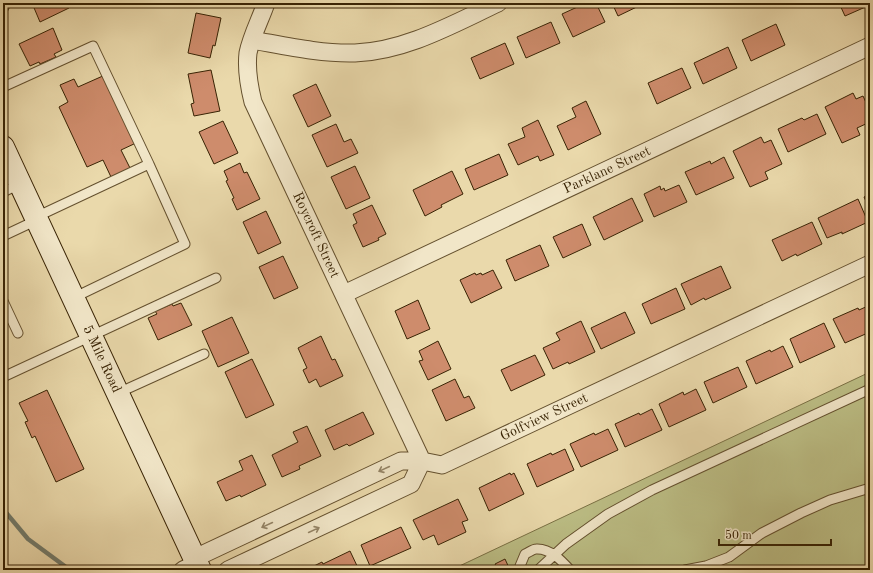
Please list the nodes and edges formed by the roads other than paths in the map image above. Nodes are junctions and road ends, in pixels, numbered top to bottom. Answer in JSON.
{"nodes":[{"id":1,"x":6,"y":3,"type":"edge"},
{"id":2,"x":266,"y":3,"type":"edge"},
{"id":3,"x":498,"y":3,"type":"edge"},
{"id":4,"x":3,"y":9,"type":"edge"},
{"id":5,"x":252,"y":40,"type":"junction"},
{"id":6,"x":870,"y":46,"type":"edge"},
{"id":7,"x":3,"y":87,"type":"edge"},
{"id":8,"x":3,"y":147,"type":"edge"},
{"id":9,"x":149,"y":164,"type":"junction"},
{"id":10,"x":12,"y":188,"type":"edge"},
{"id":11,"x":36,"y":219,"type":"junction"},
{"id":12,"x":3,"y":236,"type":"edge"},
{"id":13,"x":870,"y":264,"type":"edge"},
{"id":14,"x":216,"y":278,"type":"dead end"},
{"id":15,"x":344,"y":294,"type":"junction"},
{"id":16,"x":73,"y":298,"type":"junction"},
{"id":17,"x":3,"y":301,"type":"edge"},
{"id":18,"x":18,"y":333,"type":"dead end"},
{"id":19,"x":92,"y":337,"type":"junction"},
{"id":20,"x":204,"y":354,"type":"dead end"},
{"id":21,"x":3,"y":377,"type":"edge"},
{"id":22,"x":870,"y":389,"type":"edge"},
{"id":23,"x":118,"y":393,"type":"junction"},
{"id":24,"x":422,"y":461,"type":"junction"},
{"id":25,"x":870,"y":488,"type":"edge"},
{"id":26,"x":554,"y":555,"type":"junction"},
{"id":27,"x":194,"y":565,"type":"edge"},
{"id":28,"x":228,"y":570,"type":"edge"},
{"id":29,"x":522,"y":570,"type":"edge"},
{"id":30,"x":538,"y":570,"type":"edge"},
{"id":31,"x":570,"y":570,"type":"edge"},
{"id":32,"x":684,"y":570,"type":"edge"}],
"edges":[{"from":1,"to":4,"type":"lane"},
{"from":2,"to":5,"type":"street","name":"Roycroft Street"},
{"from":3,"to":5,"type":"street"},
{"from":5,"to":15,"type":"street","name":"Roycroft Street"},
{"from":6,"to":15,"type":"street","name":"Parklane Street"},
{"from":7,"to":9,"type":"lane"},
{"from":8,"to":10,"type":"main road","name":"5 Mile Road"},
{"from":9,"to":11,"type":"lane"},
{"from":9,"to":16,"type":"lane"},
{"from":10,"to":11,"type":"main road","name":"5 Mile Road"},
{"from":11,"to":12,"type":"lane"},
{"from":11,"to":16,"type":"main road","name":"5 Mile Road"},
{"from":13,"to":24,"type":"street","name":"Golfview Street"},
{"from":14,"to":19,"type":"lane"},
{"from":15,"to":24,"type":"street","name":"Roycroft Street"},
{"from":16,"to":19,"type":"main road","name":"5 Mile Road"},
{"from":17,"to":18,"type":"lane"},
{"from":19,"to":21,"type":"lane"},
{"from":19,"to":23,"type":"main road","name":"5 Mile Road"},
{"from":20,"to":23,"type":"lane"},
{"from":22,"to":26,"type":"lane"},
{"from":23,"to":27,"type":"main road","name":"5 Mile Road"},
{"from":24,"to":27,"type":"street","name":"Golfview Street","one_way":true},
{"from":28,"to":24,"type":"street","one_way":true},
{"from":25,"to":32,"type":"lane"},
{"from":26,"to":29,"type":"lane"},
{"from":26,"to":30,"type":"lane"},
{"from":26,"to":31,"type":"lane"}]}
